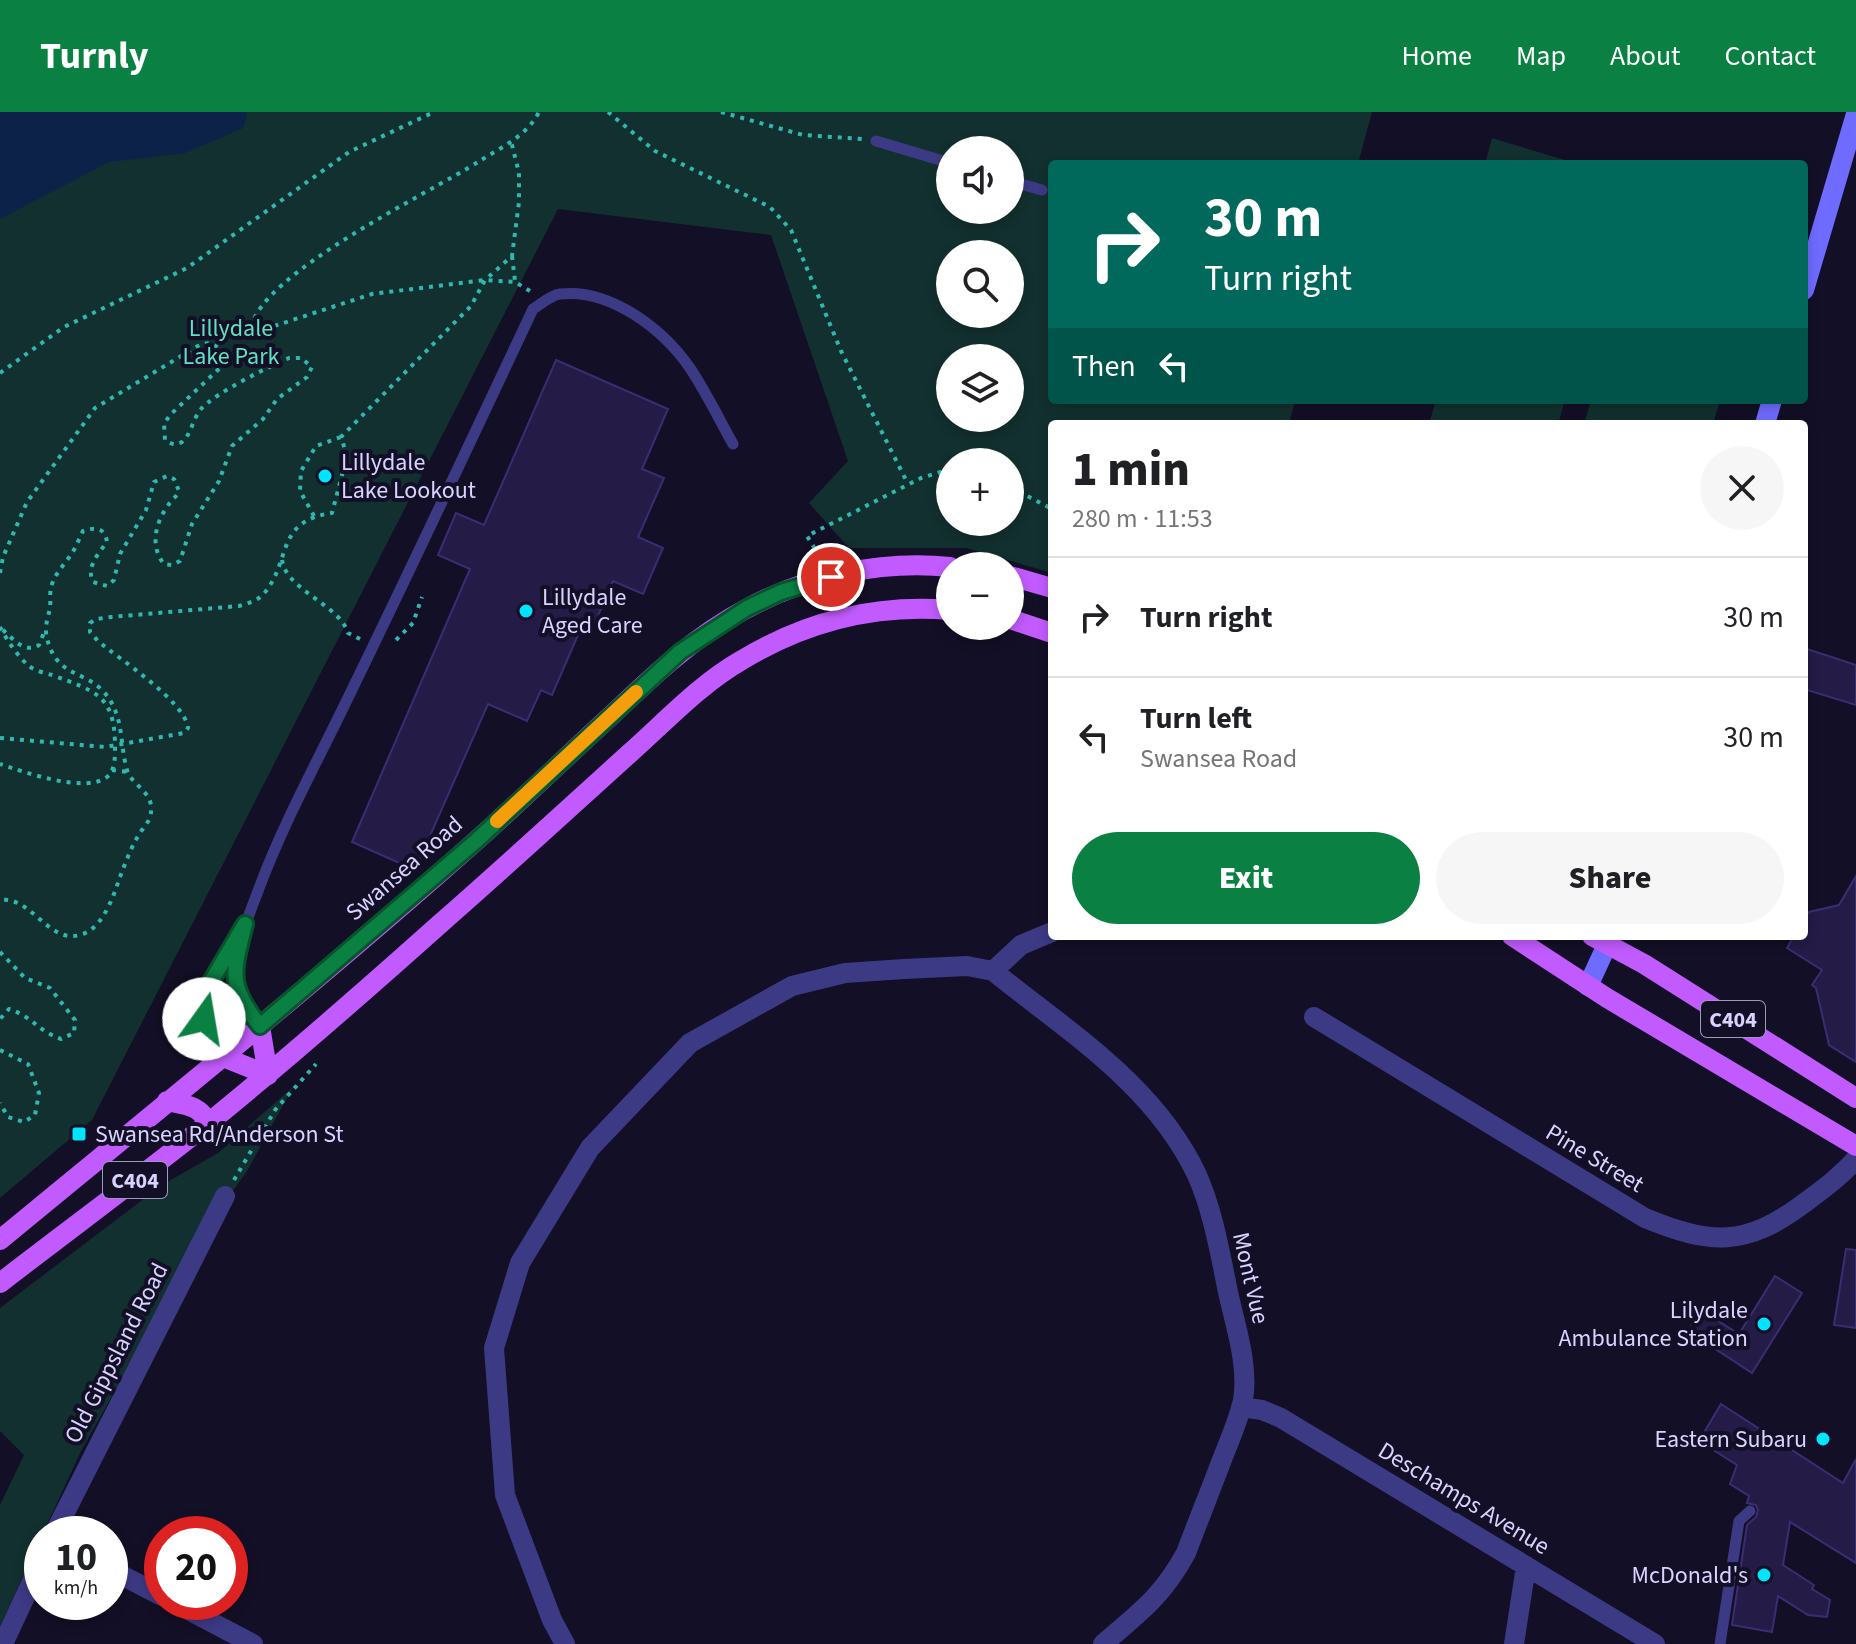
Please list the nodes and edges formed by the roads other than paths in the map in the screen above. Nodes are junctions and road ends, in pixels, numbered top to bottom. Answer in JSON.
{"nodes":[{"id":1,"x":1856,"y":114,"type":"edge"},
{"id":2,"x":876,"y":141,"type":"road end"},
{"id":3,"x":936,"y":159,"type":"edge"},
{"id":4,"x":1024,"y":185,"type":"edge"},
{"id":5,"x":1042,"y":190,"type":"dead end"},
{"id":6,"x":1808,"y":276,"type":"edge"},
{"id":7,"x":733,"y":444,"type":"dead end"},
{"id":8,"x":936,"y":567,"type":"edge"},
{"id":9,"x":1024,"y":580,"type":"edge"},
{"id":10,"x":1048,"y":587,"type":"edge"},
{"id":11,"x":936,"y":609,"type":"edge"},
{"id":12,"x":1024,"y":624,"type":"edge"},
{"id":13,"x":1048,"y":632,"type":"edge"},
{"id":14,"x":245,"y":924,"type":"junction"},
{"id":15,"x":1048,"y":934,"type":"edge"},
{"id":16,"x":1518,"y":940,"type":"edge"},
{"id":17,"x":1604,"y":940,"type":"edge"},
{"id":18,"x":1606,"y":940,"type":"edge"},
{"id":19,"x":993,"y":971,"type":"junction"},
{"id":20,"x":1588,"y":986,"type":"junction"},
{"id":21,"x":1314,"y":1017,"type":"dead end"},
{"id":22,"x":260,"y":1026,"type":"junction"},
{"id":23,"x":223,"y":1057,"type":"junction"},
{"id":24,"x":268,"y":1075,"type":"junction"},
{"id":25,"x":1856,"y":1098,"type":"edge"},
{"id":26,"x":167,"y":1101,"type":"junction"},
{"id":27,"x":208,"y":1123,"type":"junction"},
{"id":28,"x":1856,"y":1146,"type":"edge"},
{"id":29,"x":1856,"y":1159,"type":"edge"},
{"id":30,"x":225,"y":1196,"type":"road end"},
{"id":31,"x":0,"y":1240,"type":"edge"},
{"id":32,"x":0,"y":1283,"type":"edge"},
{"id":33,"x":1241,"y":1407,"type":"junction"},
{"id":34,"x":1750,"y":1511,"type":"dead end"},
{"id":35,"x":63,"y":1516,"type":"edge"},
{"id":36,"x":1526,"y":1566,"type":"junction"},
{"id":37,"x":24,"y":1599,"type":"edge"},
{"id":38,"x":207,"y":1620,"type":"edge"},
{"id":39,"x":3,"y":1644,"type":"edge"},
{"id":40,"x":253,"y":1644,"type":"edge"},
{"id":41,"x":565,"y":1644,"type":"edge"},
{"id":42,"x":1103,"y":1644,"type":"edge"},
{"id":43,"x":1514,"y":1644,"type":"edge"},
{"id":44,"x":1655,"y":1644,"type":"edge"},
{"id":45,"x":1720,"y":1644,"type":"edge"}],
"edges":[{"from":1,"to":6,"type":"main road"},
{"from":2,"to":3,"type":"lane"},
{"from":4,"to":5,"type":"lane"},
{"from":7,"to":14,"type":"lane"},
{"from":8,"to":22,"type":"main road","name":"Swansea Road","number":"C404"},
{"from":9,"to":10,"type":"main road"},
{"from":11,"to":24,"type":"main road","number":"C404"},
{"from":12,"to":13,"type":"main road"},
{"from":14,"to":22,"type":"lane"},
{"from":14,"to":23,"type":"lane"},
{"from":15,"to":19,"type":"street"},
{"from":16,"to":20,"type":"main road","number":"C404"},
{"from":17,"to":20,"type":"main road"},
{"from":18,"to":25,"type":"main road","number":"C404"},
{"from":19,"to":33,"type":"street","name":"Mont Vue"},
{"from":19,"to":41,"type":"street"},
{"from":20,"to":28,"type":"main road","number":"C404"},
{"from":21,"to":29,"type":"street","name":"Pine Street"},
{"from":22,"to":23,"type":"main road","name":"Swansea Road","number":"C404"},
{"from":22,"to":24,"type":"main road"},
{"from":23,"to":24,"type":"main road"},
{"from":23,"to":26,"type":"main road","name":"Swansea Road","number":"C404"},
{"from":24,"to":27,"type":"main road","number":"C404"},
{"from":26,"to":27,"type":"main road"},
{"from":26,"to":31,"type":"main road","name":"Swansea Road","number":"C404"},
{"from":27,"to":32,"type":"main road","number":"C404"},
{"from":30,"to":35,"type":"street","name":"Old Gippsland Road"},
{"from":33,"to":36,"type":"street","name":"Deschamps Avenue"},
{"from":33,"to":42,"type":"street","name":"Mont Vue"},
{"from":34,"to":45,"type":"lane"},
{"from":36,"to":43,"type":"street"},
{"from":36,"to":44,"type":"street","name":"Deschamps Avenue"},
{"from":37,"to":39,"type":"street"},
{"from":38,"to":40,"type":"street"}]}
